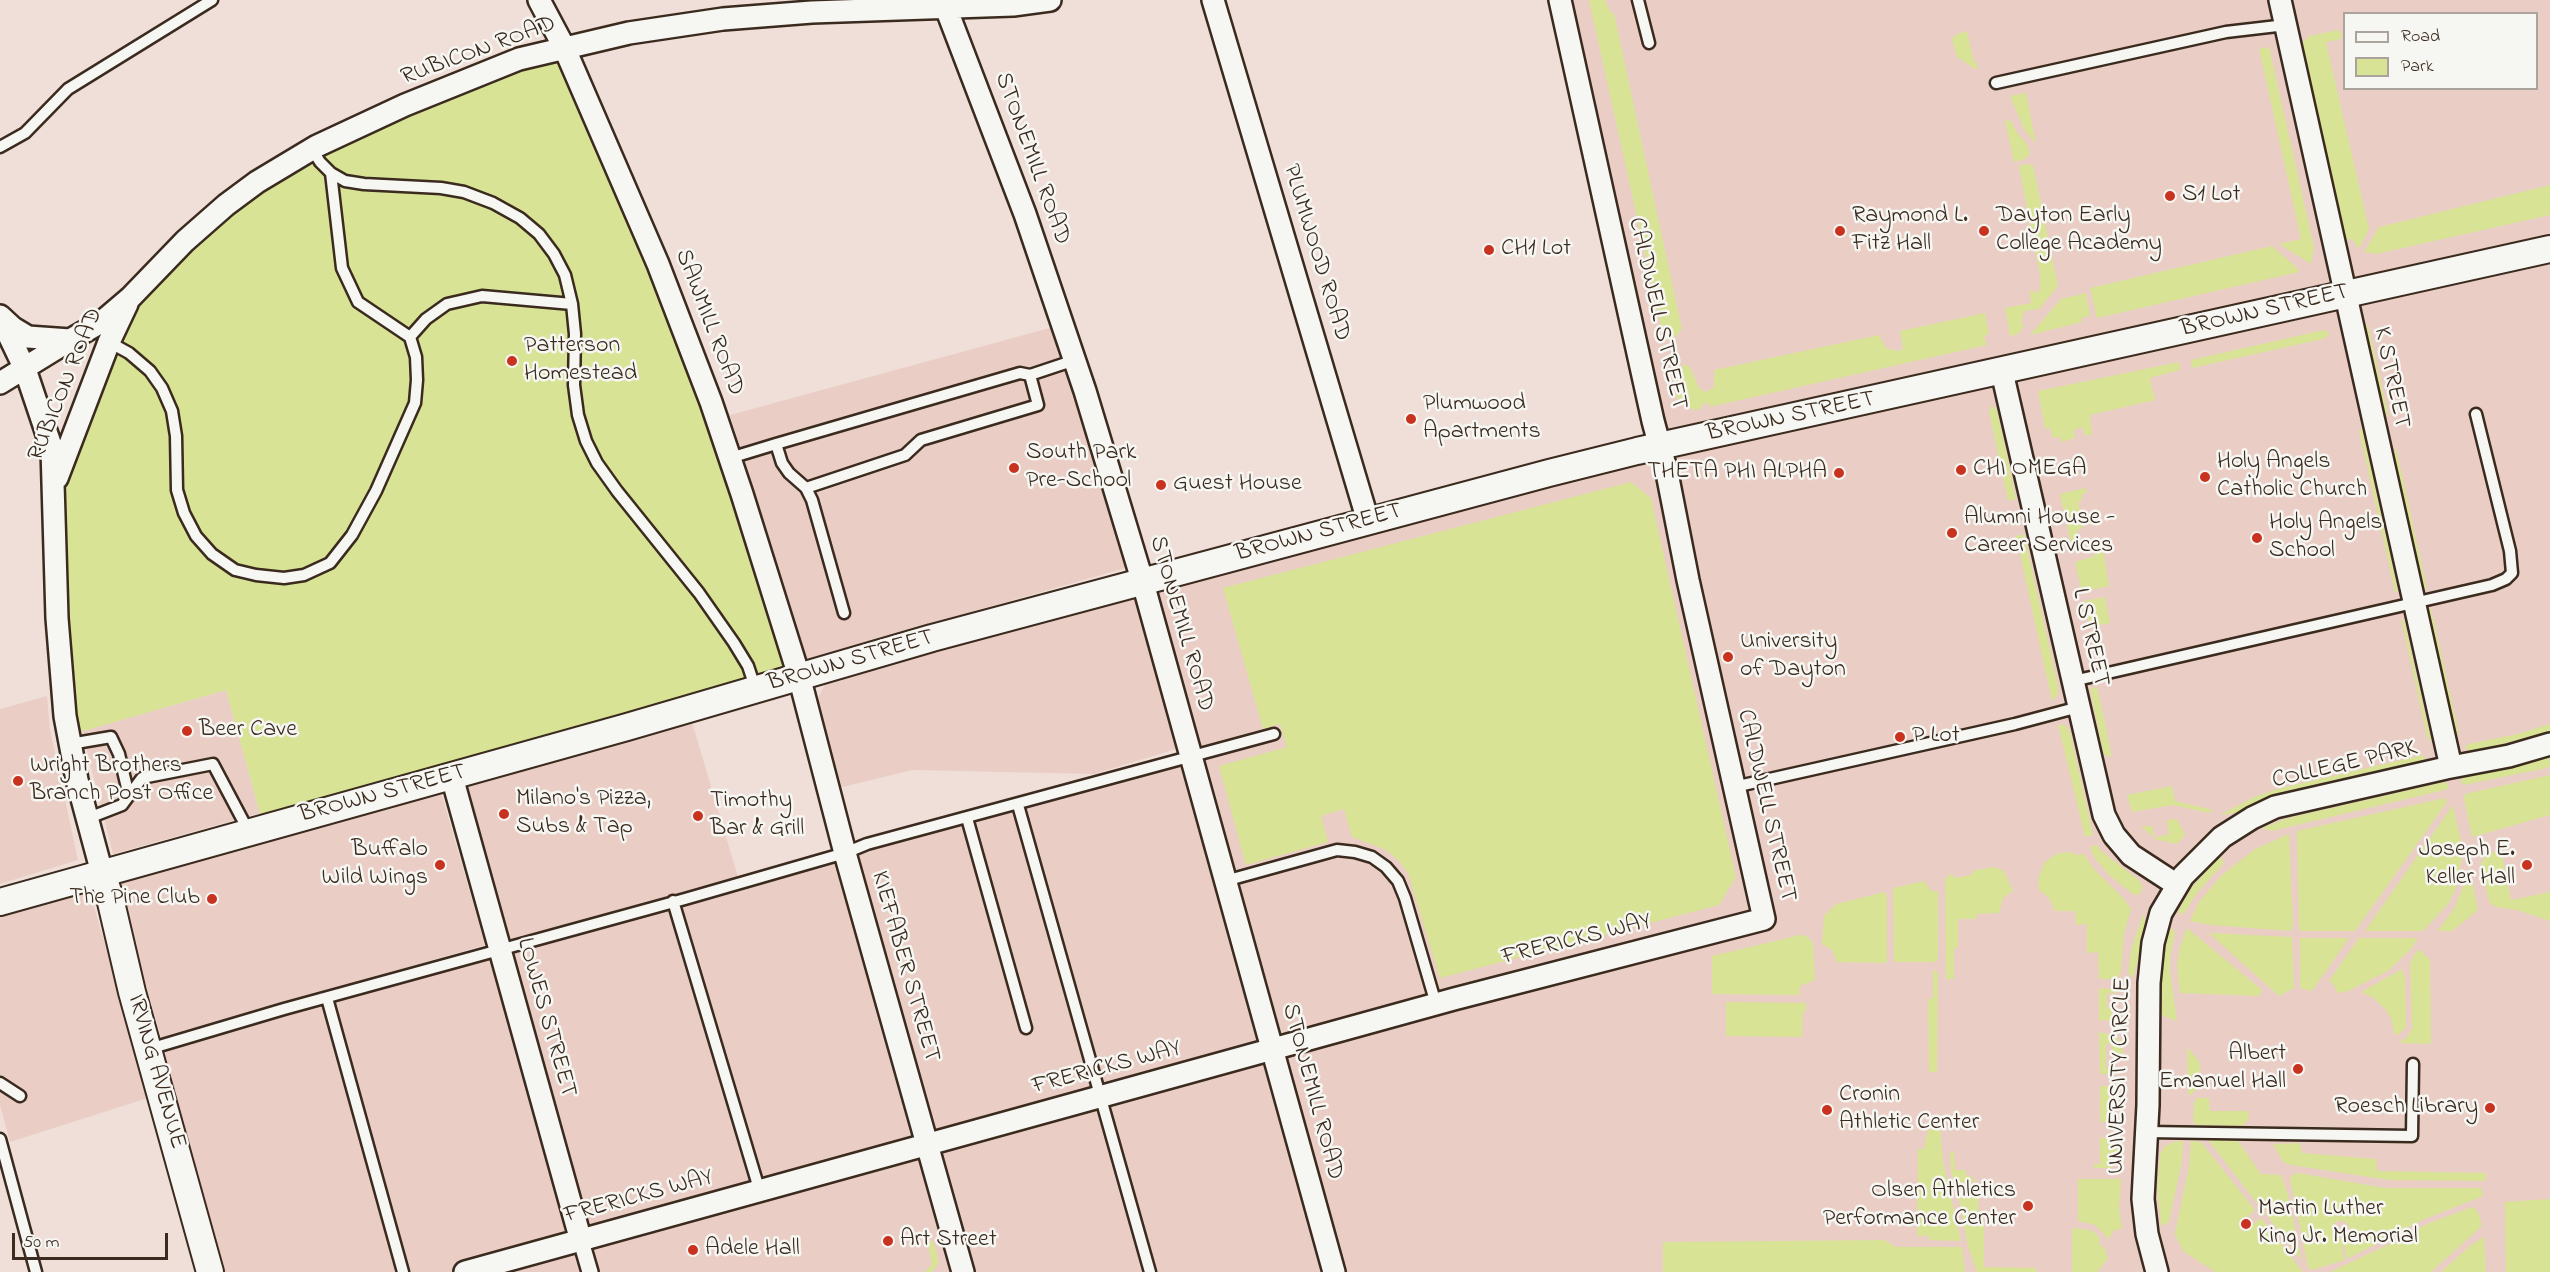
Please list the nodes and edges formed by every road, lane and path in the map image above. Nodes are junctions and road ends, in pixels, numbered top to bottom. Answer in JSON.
{"nodes":[{"id":1,"x":212,"y":0,"type":"edge"},
{"id":2,"x":539,"y":0,"type":"edge"},
{"id":3,"x":1050,"y":0,"type":"edge"},
{"id":4,"x":1213,"y":0,"type":"edge"},
{"id":5,"x":1560,"y":0,"type":"edge"},
{"id":6,"x":1638,"y":0,"type":"edge"},
{"id":7,"x":2280,"y":0,"type":"edge"},
{"id":8,"x":945,"y":4,"type":"edge"},
{"id":9,"x":2286,"y":25,"type":"junction"},
{"id":10,"x":1648,"y":43,"type":"dead end"},
{"id":11,"x":564,"y":47,"type":"junction"},
{"id":12,"x":1996,"y":83,"type":"dead end"},
{"id":13,"x":0,"y":147,"type":"edge"},
{"id":14,"x":312,"y":149,"type":"junction"},
{"id":15,"x":331,"y":173,"type":"junction"},
{"id":16,"x":2550,"y":249,"type":"edge"},
{"id":17,"x":2346,"y":294,"type":"junction"},
{"id":18,"x":130,"y":298,"type":"junction"},
{"id":19,"x":572,"y":304,"type":"junction"},
{"id":20,"x":0,"y":317,"type":"edge"},
{"id":21,"x":410,"y":337,"type":"junction"},
{"id":22,"x":70,"y":340,"type":"junction"},
{"id":23,"x":109,"y":342,"type":"junction"},
{"id":24,"x":1075,"y":360,"type":"junction"},
{"id":25,"x":26,"y":370,"type":"junction"},
{"id":26,"x":2001,"y":372,"type":"junction"},
{"id":27,"x":1030,"y":375,"type":"junction"},
{"id":28,"x":0,"y":383,"type":"edge"},
{"id":29,"x":2476,"y":414,"type":"dead end"},
{"id":30,"x":776,"y":444,"type":"junction"},
{"id":31,"x":1660,"y":446,"type":"junction"},
{"id":32,"x":730,"y":458,"type":"junction"},
{"id":33,"x":55,"y":484,"type":"junction"},
{"id":34,"x":806,"y":488,"type":"junction"},
{"id":35,"x":1368,"y":520,"type":"junction"},
{"id":36,"x":1143,"y":583,"type":"junction"},
{"id":37,"x":2413,"y":602,"type":"junction"},
{"id":38,"x":844,"y":613,"type":"dead end"},
{"id":39,"x":799,"y":676,"type":"junction"},
{"id":40,"x":2073,"y":681,"type":"junction"},
{"id":41,"x":756,"y":690,"type":"junction"},
{"id":42,"x":2079,"y":707,"type":"junction"},
{"id":43,"x":1274,"y":734,"type":"dead end"},
{"id":44,"x":70,"y":744,"type":"junction"},
{"id":45,"x":2550,"y":744,"type":"edge"},
{"id":46,"x":1191,"y":756,"type":"junction"},
{"id":47,"x":2451,"y":767,"type":"junction"},
{"id":48,"x":452,"y":777,"type":"junction"},
{"id":49,"x":1734,"y":787,"type":"junction"},
{"id":50,"x":129,"y":796,"type":"junction"},
{"id":51,"x":1018,"y":805,"type":"junction"},
{"id":52,"x":967,"y":818,"type":"junction"},
{"id":53,"x":86,"y":819,"type":"junction"},
{"id":54,"x":249,"y":832,"type":"junction"},
{"id":55,"x":845,"y":853,"type":"junction"},
{"id":56,"x":102,"y":873,"type":"junction"},
{"id":57,"x":1225,"y":881,"type":"junction"},
{"id":58,"x":2176,"y":885,"type":"junction"},
{"id":59,"x":673,"y":901,"type":"junction"},
{"id":60,"x":0,"y":902,"type":"edge"},
{"id":61,"x":1764,"y":919,"type":"joint"},
{"id":62,"x":499,"y":950,"type":"junction"},
{"id":63,"x":327,"y":998,"type":"junction"},
{"id":64,"x":1436,"y":1004,"type":"junction"},
{"id":65,"x":1026,"y":1028,"type":"dead end"},
{"id":66,"x":148,"y":1049,"type":"junction"},
{"id":67,"x":1274,"y":1050,"type":"junction"},
{"id":68,"x":2413,"y":1064,"type":"dead end"},
{"id":69,"x":0,"y":1083,"type":"edge"},
{"id":70,"x":20,"y":1096,"type":"dead end"},
{"id":71,"x":1101,"y":1097,"type":"junction"},
{"id":72,"x":2147,"y":1132,"type":"junction"},
{"id":73,"x":0,"y":1139,"type":"edge"},
{"id":74,"x":928,"y":1145,"type":"junction"},
{"id":75,"x":759,"y":1191,"type":"junction"},
{"id":76,"x":581,"y":1241,"type":"junction"},
{"id":77,"x":36,"y":1272,"type":"edge"},
{"id":78,"x":210,"y":1272,"type":"edge"},
{"id":79,"x":403,"y":1272,"type":"edge"},
{"id":80,"x":465,"y":1272,"type":"edge"},
{"id":81,"x":590,"y":1272,"type":"edge"},
{"id":82,"x":963,"y":1272,"type":"edge"},
{"id":83,"x":1150,"y":1272,"type":"edge"},
{"id":84,"x":1334,"y":1272,"type":"edge"},
{"id":85,"x":2157,"y":1272,"type":"edge"}],
"edges":[{"from":1,"to":13,"type":"lane"},
{"from":2,"to":11,"type":"street","name":"SAWMILL ROAD"},
{"from":3,"to":8,"type":"street","name":"RUBICON ROAD"},
{"from":4,"to":35,"type":"street","name":"PLUMWOOD ROAD"},
{"from":5,"to":31,"type":"street","name":"CALDWELL STREET"},
{"from":6,"to":10,"type":"lane"},
{"from":7,"to":9,"type":"street","name":"K STREET"},
{"from":8,"to":11,"type":"street","name":"RUBICON ROAD"},
{"from":8,"to":24,"type":"street","name":"STONEMILL ROAD"},
{"from":9,"to":12,"type":"lane"},
{"from":9,"to":17,"type":"street","name":"K STREET"},
{"from":11,"to":14,"type":"street","name":"RUBICON ROAD"},
{"from":11,"to":32,"type":"street","name":"SAWMILL ROAD"},
{"from":14,"to":15,"type":"lane"},
{"from":14,"to":18,"type":"street","name":"RUBICON ROAD"},
{"from":15,"to":19,"type":"lane"},
{"from":15,"to":21,"type":"lane"},
{"from":16,"to":17,"type":"street","name":"BROWN STREET"},
{"from":17,"to":26,"type":"street","name":"BROWN STREET"},
{"from":17,"to":37,"type":"street","name":"K STREET"},
{"from":18,"to":22,"type":"street","name":"RUBICON ROAD"},
{"from":18,"to":23,"type":"street","name":"RUBICON ROAD"},
{"from":19,"to":21,"type":"lane"},
{"from":19,"to":41,"type":"lane"},
{"from":20,"to":22,"type":"street","name":"RUBICON ROAD"},
{"from":20,"to":25,"type":"street"},
{"from":21,"to":23,"type":"lane"},
{"from":22,"to":25,"type":"street","name":"RUBICON ROAD"},
{"from":23,"to":33,"type":"street","name":"RUBICON ROAD"},
{"from":24,"to":27,"type":"lane"},
{"from":24,"to":36,"type":"street","name":"STONEMILL ROAD"},
{"from":25,"to":28,"type":"street","name":"RUBICON ROAD"},
{"from":25,"to":33,"type":"street","name":"RUBICON ROAD"},
{"from":26,"to":31,"type":"street","name":"BROWN STREET"},
{"from":26,"to":40,"type":"street","name":"L STREET"},
{"from":27,"to":30,"type":"lane"},
{"from":27,"to":34,"type":"lane"},
{"from":29,"to":37,"type":"lane"},
{"from":30,"to":32,"type":"lane"},
{"from":30,"to":34,"type":"lane"},
{"from":31,"to":35,"type":"street","name":"BROWN STREET"},
{"from":31,"to":49,"type":"street","name":"CALDWELL STREET"},
{"from":32,"to":39,"type":"street","name":"SAWMILL ROAD"},
{"from":33,"to":44,"type":"street"},
{"from":34,"to":38,"type":"lane"},
{"from":35,"to":36,"type":"street","name":"BROWN STREET"},
{"from":36,"to":39,"type":"street","name":"BROWN STREET"},
{"from":36,"to":46,"type":"street","name":"STONEMILL ROAD"},
{"from":37,"to":40,"type":"lane"},
{"from":37,"to":47,"type":"street","name":"K STREET"},
{"from":39,"to":41,"type":"street","name":"BROWN STREET"},
{"from":39,"to":55,"type":"street","name":"KIEFABER STREET"},
{"from":40,"to":42,"type":"street","name":"L STREET"},
{"from":41,"to":48,"type":"street","name":"BROWN STREET"},
{"from":42,"to":49,"type":"lane"},
{"from":42,"to":58,"type":"street","name":"L STREET"},
{"from":43,"to":46,"type":"lane"},
{"from":44,"to":50,"type":"lane"},
{"from":44,"to":53,"type":"street"},
{"from":45,"to":47,"type":"street","name":"COLLEGE PARK"},
{"from":46,"to":51,"type":"lane"},
{"from":46,"to":57,"type":"street","name":"STONEMILL ROAD"},
{"from":47,"to":58,"type":"street","name":"COLLEGE PARK"},
{"from":48,"to":54,"type":"street","name":"BROWN STREET"},
{"from":48,"to":62,"type":"street","name":"LOWES STREET"},
{"from":49,"to":61,"type":"street","name":"CALDWELL STREET"},
{"from":50,"to":53,"type":"lane"},
{"from":50,"to":54,"type":"lane"},
{"from":51,"to":52,"type":"lane"},
{"from":51,"to":71,"type":"lane"},
{"from":52,"to":55,"type":"lane"},
{"from":52,"to":65,"type":"lane"},
{"from":53,"to":56,"type":"street"},
{"from":54,"to":56,"type":"street","name":"BROWN STREET"},
{"from":55,"to":59,"type":"lane"},
{"from":55,"to":74,"type":"street","name":"KIEFABER STREET"},
{"from":56,"to":60,"type":"street","name":"BROWN STREET"},
{"from":56,"to":66,"type":"street","name":"IRVING AVENUE"},
{"from":57,"to":64,"type":"lane"},
{"from":57,"to":67,"type":"street","name":"STONEMILL ROAD"},
{"from":58,"to":72,"type":"street","name":"UNIVERSITY CIRCLE"},
{"from":59,"to":62,"type":"lane"},
{"from":59,"to":75,"type":"lane"},
{"from":61,"to":64,"type":"street","name":"FRERICKS WAY"},
{"from":62,"to":63,"type":"lane"},
{"from":62,"to":76,"type":"street","name":"LOWES STREET"},
{"from":63,"to":66,"type":"lane"},
{"from":63,"to":79,"type":"lane"},
{"from":64,"to":67,"type":"street","name":"FRERICKS WAY"},
{"from":66,"to":78,"type":"street","name":"IRVING AVENUE"},
{"from":67,"to":71,"type":"street","name":"FRERICKS WAY"},
{"from":67,"to":84,"type":"street","name":"STONEMILL ROAD"},
{"from":68,"to":72,"type":"lane"},
{"from":69,"to":70,"type":"lane"},
{"from":71,"to":74,"type":"street","name":"FRERICKS WAY"},
{"from":71,"to":83,"type":"lane"},
{"from":72,"to":85,"type":"street","name":"UNIVERSITY CIRCLE"},
{"from":73,"to":77,"type":"lane"},
{"from":74,"to":75,"type":"street","name":"FRERICKS WAY"},
{"from":74,"to":82,"type":"street","name":"KIEFABER STREET"},
{"from":75,"to":76,"type":"street","name":"FRERICKS WAY"},
{"from":76,"to":80,"type":"street","name":"FRERICKS WAY"},
{"from":76,"to":81,"type":"street","name":"LOWES STREET"}]}
